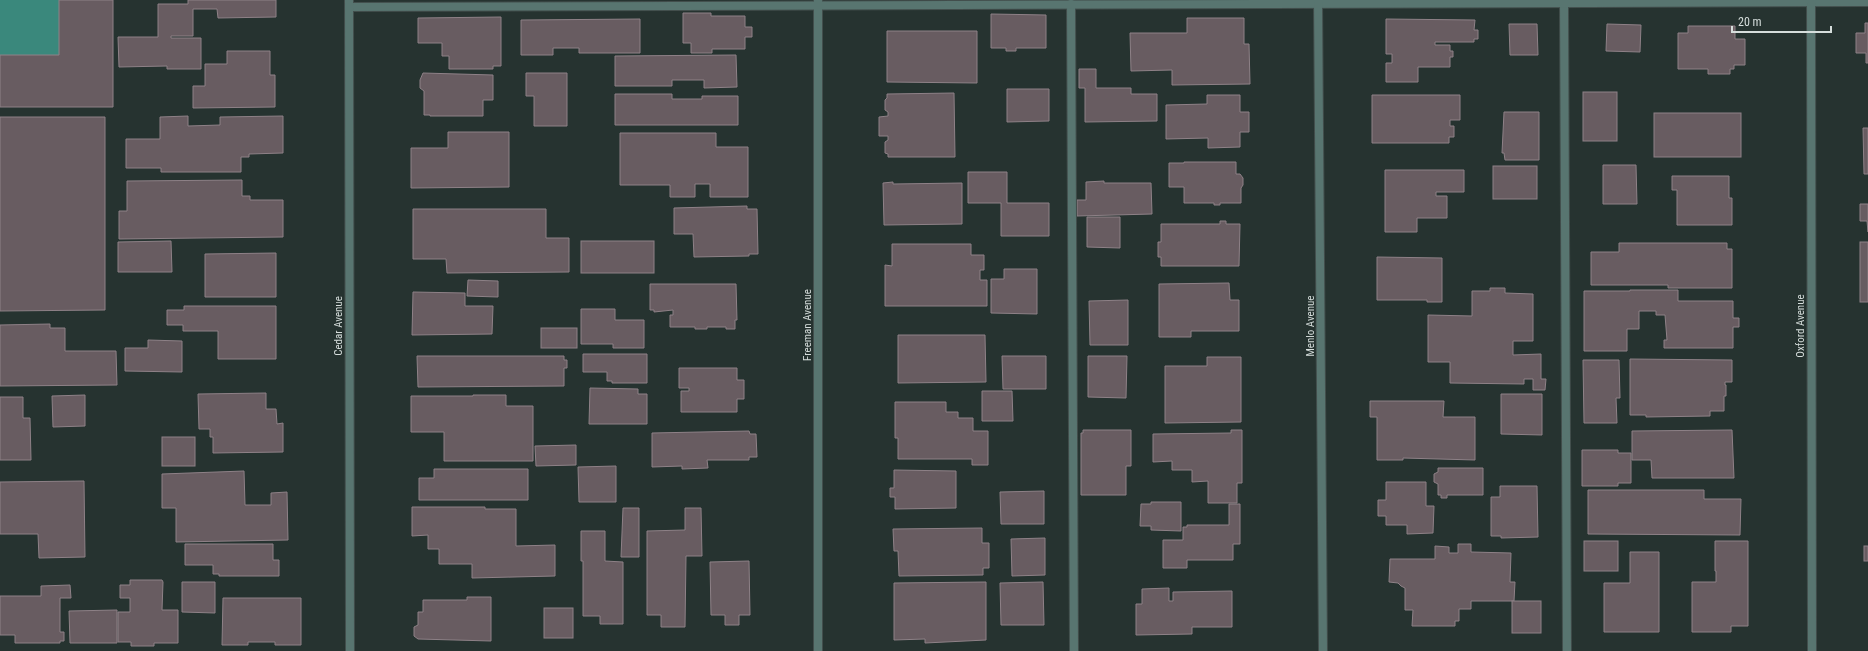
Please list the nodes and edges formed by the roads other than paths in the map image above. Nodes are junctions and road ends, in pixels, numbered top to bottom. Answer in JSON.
{"nodes":[{"id":1,"x":1811,"y":1,"type":"edge"},
{"id":2,"x":818,"y":2,"type":"edge"},
{"id":3,"x":1318,"y":2,"type":"edge"},
{"id":4,"x":1868,"y":2,"type":"edge"},
{"id":5,"x":349,"y":3,"type":"edge"},
{"id":6,"x":1564,"y":3,"type":"junction"},
{"id":7,"x":1071,"y":4,"type":"junction"},
{"id":8,"x":350,"y":651,"type":"edge"},
{"id":9,"x":818,"y":651,"type":"edge"},
{"id":10,"x":1074,"y":651,"type":"edge"},
{"id":11,"x":1323,"y":651,"type":"edge"},
{"id":12,"x":1567,"y":651,"type":"edge"},
{"id":13,"x":1812,"y":651,"type":"edge"}],
"edges":[{"from":1,"to":4,"type":"street"},
{"from":1,"to":6,"type":"street"},
{"from":1,"to":13,"type":"street","name":"Oxford Avenue"},
{"from":2,"to":5,"type":"street"},
{"from":2,"to":7,"type":"street"},
{"from":2,"to":9,"type":"street","name":"Freeman Avenue"},
{"from":3,"to":6,"type":"street"},
{"from":3,"to":7,"type":"street"},
{"from":3,"to":11,"type":"street","name":"Menlo Avenue"},
{"from":5,"to":8,"type":"street","name":"Cedar Avenue"},
{"from":6,"to":12,"type":"street"},
{"from":7,"to":10,"type":"street"}]}
